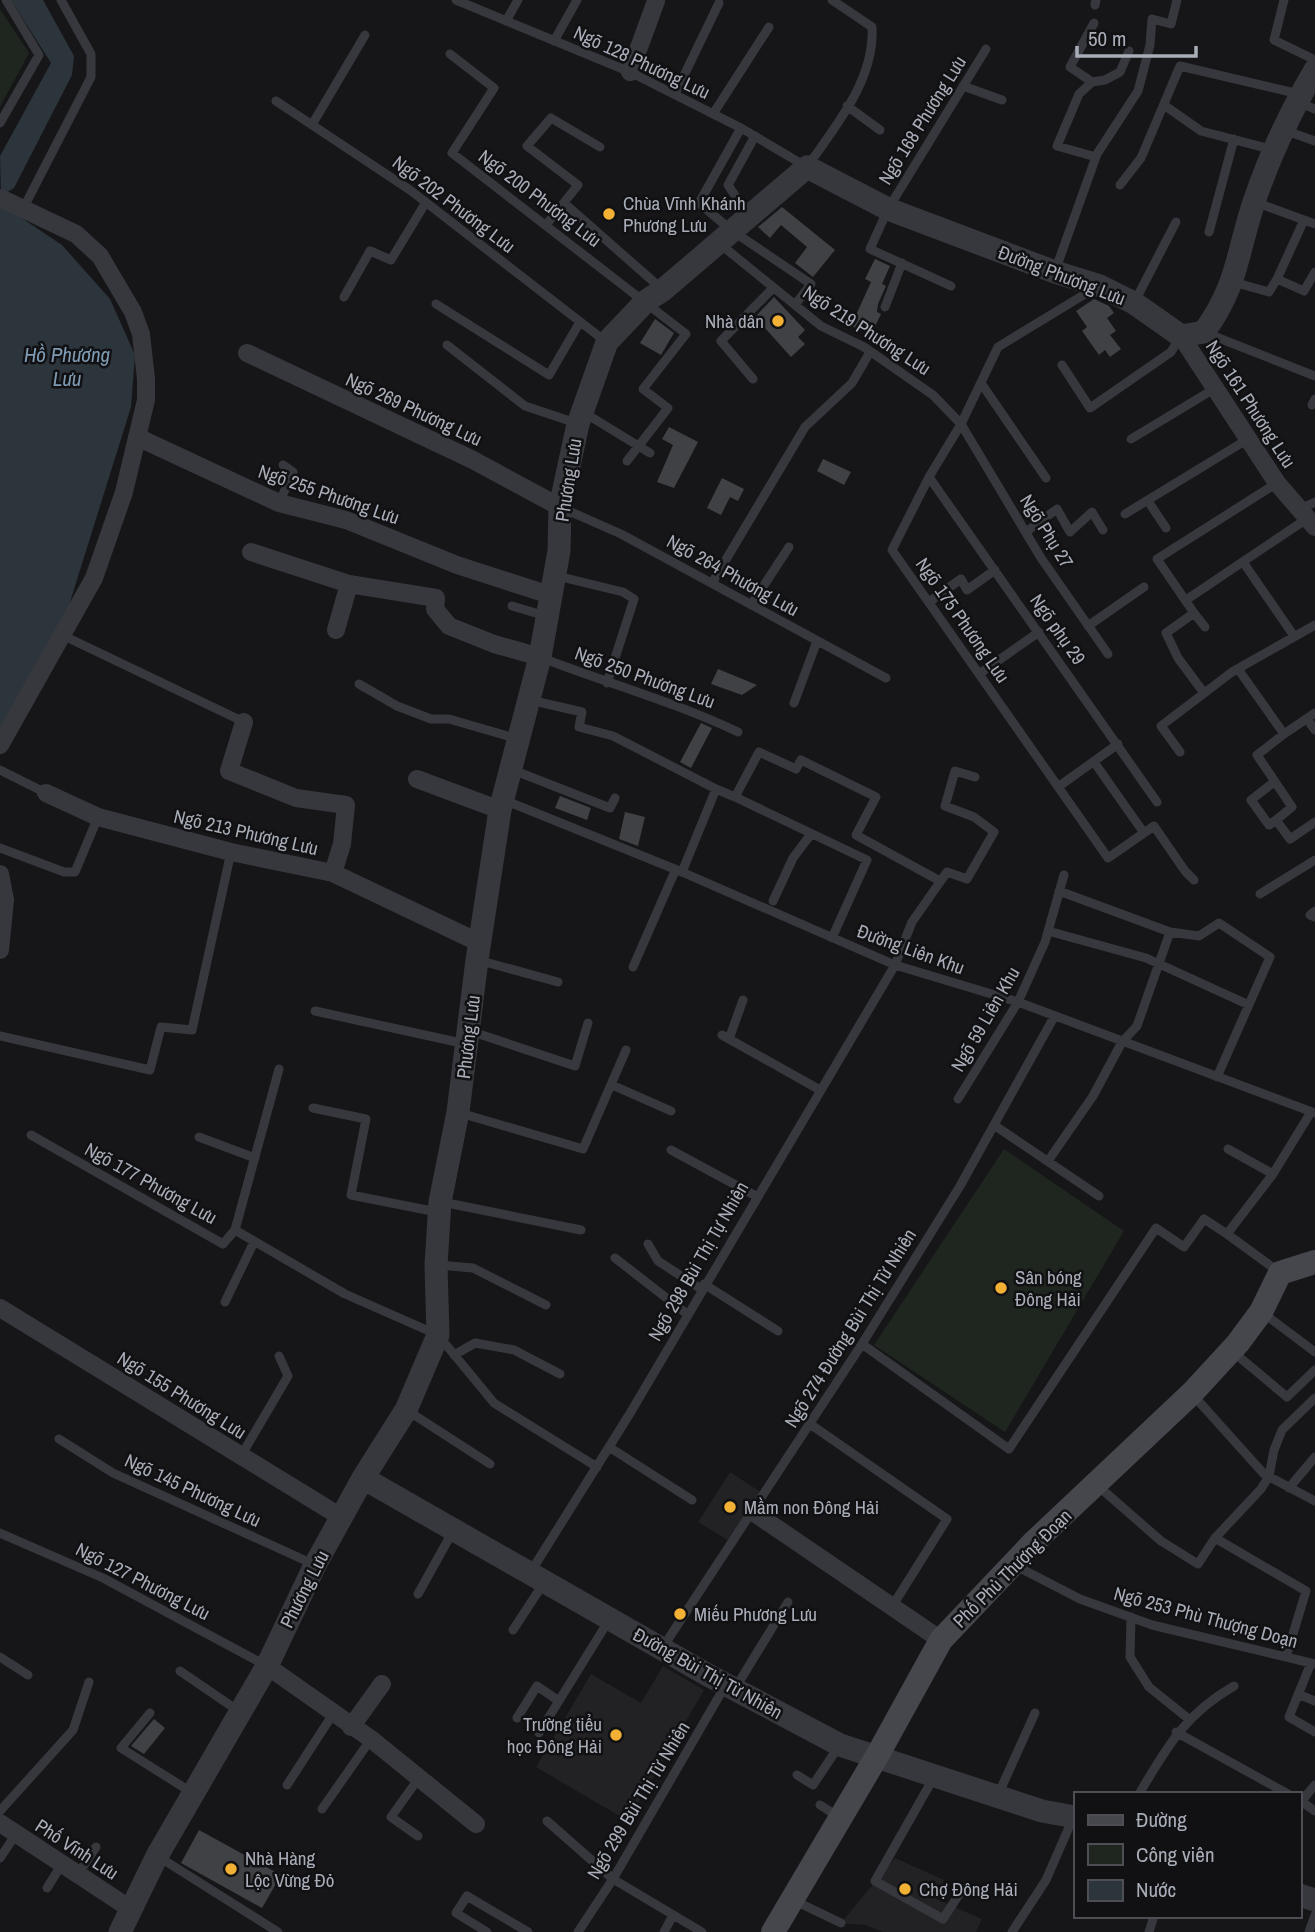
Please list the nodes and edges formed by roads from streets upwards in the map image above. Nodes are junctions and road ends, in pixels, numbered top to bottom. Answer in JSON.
{"nodes":[{"id":1,"x":656,"y":1,"type":"edge"},
{"id":2,"x":1315,"y":70,"type":"edge"},
{"id":3,"x":630,"y":72,"type":"road end"},
{"id":4,"x":1304,"y":101,"type":"edge"},
{"id":5,"x":807,"y":167,"type":"joint"},
{"id":6,"x":0,"y":198,"type":"edge"},
{"id":7,"x":1181,"y":336,"type":"junction"},
{"id":8,"x":247,"y":353,"type":"dead end"},
{"id":9,"x":137,"y":437,"type":"junction"},
{"id":10,"x":560,"y":507,"type":"junction"},
{"id":11,"x":1310,"y":514,"type":"edge"},
{"id":12,"x":251,"y":551,"type":"dead end"},
{"id":13,"x":349,"y":584,"type":"junction"},
{"id":14,"x":551,"y":596,"type":"junction"},
{"id":15,"x":336,"y":630,"type":"dead end"},
{"id":16,"x":540,"y":657,"type":"junction"},
{"id":17,"x":244,"y":722,"type":"road end"},
{"id":18,"x":0,"y":745,"type":"edge"},
{"id":19,"x":417,"y":779,"type":"dead end"},
{"id":20,"x":46,"y":793,"type":"road end"},
{"id":21,"x":501,"y":805,"type":"junction"},
{"id":22,"x":333,"y":873,"type":"junction"},
{"id":23,"x":0,"y":874,"type":"edge"},
{"id":24,"x":0,"y":950,"type":"edge"},
{"id":25,"x":478,"y":951,"type":"junction"},
{"id":26,"x":1315,"y":1262,"type":"edge"},
{"id":27,"x":0,"y":1308,"type":"edge"},
{"id":28,"x":363,"y":1478,"type":"junction"},
{"id":29,"x":753,"y":1512,"type":"road end"},
{"id":30,"x":341,"y":1517,"type":"junction"},
{"id":31,"x":941,"y":1640,"type":"junction"},
{"id":32,"x":267,"y":1666,"type":"junction"},
{"id":33,"x":382,"y":1684,"type":"dead end"},
{"id":34,"x":351,"y":1727,"type":"junction"},
{"id":35,"x":877,"y":1756,"type":"junction"},
{"id":36,"x":1074,"y":1817,"type":"edge"},
{"id":37,"x":0,"y":1823,"type":"edge"},
{"id":38,"x":476,"y":1824,"type":"dead end"},
{"id":39,"x":132,"y":1910,"type":"junction"},
{"id":40,"x":120,"y":1932,"type":"edge"},
{"id":41,"x":773,"y":1932,"type":"edge"}],
"edges":[{"from":1,"to":3,"type":"street"},
{"from":2,"to":4,"type":"street"},
{"from":4,"to":7,"type":"street"},
{"from":5,"to":7,"type":"street","name":"Đường Phương Lưu"},
{"from":5,"to":10,"type":"street","name":"Phương Lưu"},
{"from":6,"to":9,"type":"street"},
{"from":7,"to":11,"type":"street","name":"Ngõ 161 Phương Lưu"},
{"from":8,"to":10,"type":"street","name":"Ngõ 269 Phương Lưu"},
{"from":9,"to":14,"type":"street","name":"Ngõ 255 Phương Lưu"},
{"from":9,"to":18,"type":"street"},
{"from":10,"to":14,"type":"street","name":"Phương Lưu"},
{"from":12,"to":13,"type":"street"},
{"from":13,"to":15,"type":"street"},
{"from":13,"to":16,"type":"street"},
{"from":14,"to":16,"type":"street","name":"Phương Lưu"},
{"from":16,"to":21,"type":"street","name":"Phương Lưu"},
{"from":17,"to":22,"type":"street"},
{"from":19,"to":21,"type":"street"},
{"from":20,"to":22,"type":"street","name":"Ngõ 213 Phương Lưu"},
{"from":21,"to":25,"type":"street","name":"Phương Lưu"},
{"from":22,"to":25,"type":"street","name":"Ngõ 213 Phương Lưu"},
{"from":23,"to":24,"type":"street"},
{"from":25,"to":28,"type":"street","name":"Phương Lưu"},
{"from":26,"to":31,"type":"main road","name":"Phố Phủ Thượng Đoạn"},
{"from":27,"to":30,"type":"street","name":"Ngõ 155 Phương Lưu"},
{"from":28,"to":30,"type":"street","name":"Phương Lưu"},
{"from":28,"to":35,"type":"street","name":"Đường Bùi Thị Từ Nhiên"},
{"from":29,"to":31,"type":"street"},
{"from":30,"to":32,"type":"street","name":"Phương Lưu"},
{"from":31,"to":35,"type":"main road","name":"Phố Phủ Thượng Đoạn"},
{"from":32,"to":34,"type":"street"},
{"from":32,"to":39,"type":"street","name":"Phương Lưu"},
{"from":33,"to":34,"type":"street"},
{"from":34,"to":38,"type":"street"},
{"from":35,"to":36,"type":"street","name":"Đường Bùi Thị Từ Nhiên"},
{"from":35,"to":41,"type":"main road","name":"Phố Phủ Thượng Đoạn"},
{"from":37,"to":39,"type":"street","name":"Phố Vĩnh Lưu"},
{"from":39,"to":40,"type":"street","name":"Phương Lưu"}]}
